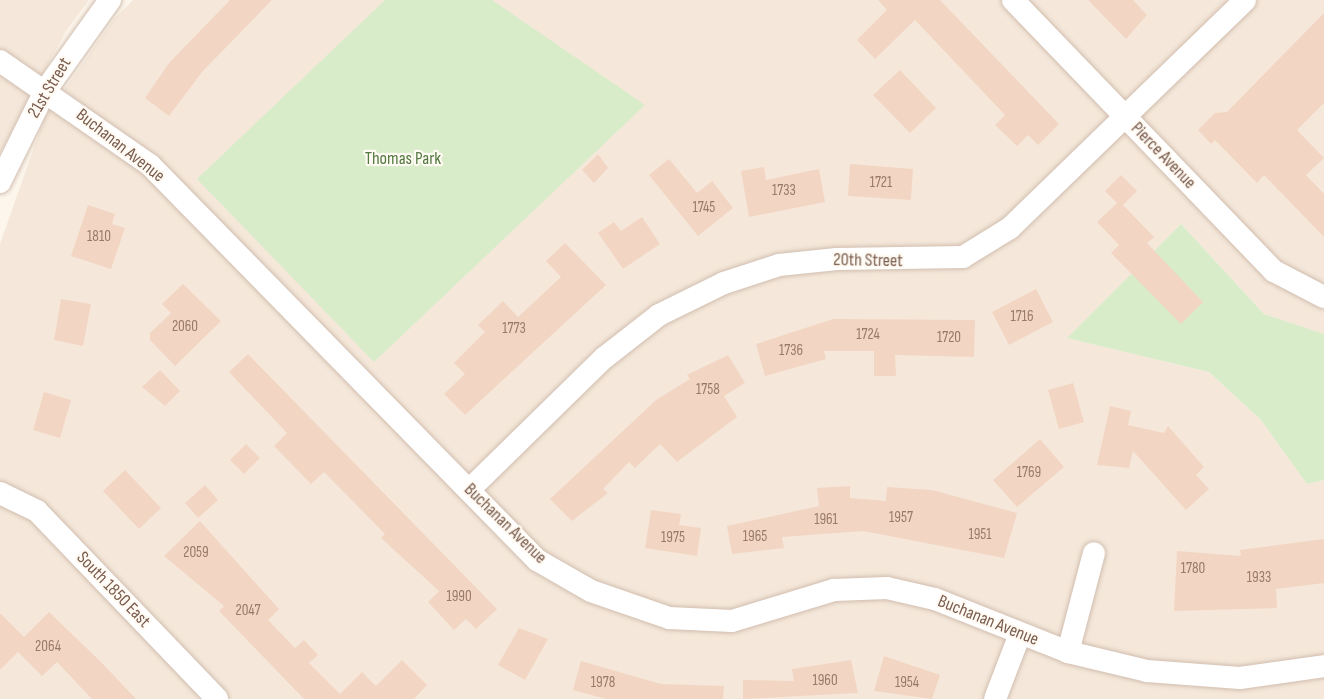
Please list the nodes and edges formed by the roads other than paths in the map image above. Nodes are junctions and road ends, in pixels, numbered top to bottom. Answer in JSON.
{"nodes":[{"id":1,"x":110,"y":0,"type":"edge"},
{"id":2,"x":1012,"y":0,"type":"edge"},
{"id":3,"x":1245,"y":0,"type":"edge"},
{"id":4,"x":0,"y":61,"type":"edge"},
{"id":5,"x":45,"y":91,"type":"junction"},
{"id":6,"x":1125,"y":117,"type":"junction"},
{"id":7,"x":0,"y":182,"type":"edge"},
{"id":8,"x":1324,"y":297,"type":"edge"},
{"id":9,"x":469,"y":490,"type":"junction"},
{"id":10,"x":0,"y":493,"type":"edge"},
{"id":11,"x":1094,"y":553,"type":"dead end"},
{"id":12,"x":1020,"y":634,"type":"junction"},
{"id":13,"x":1068,"y":652,"type":"junction"},
{"id":14,"x":1324,"y":666,"type":"edge"},
{"id":15,"x":217,"y":699,"type":"edge"},
{"id":16,"x":995,"y":699,"type":"edge"}],
"edges":[{"from":1,"to":5,"type":"street","name":"21st Street"},
{"from":2,"to":6,"type":"street","name":"Pierce Avenue"},
{"from":3,"to":6,"type":"street","name":"20th Street"},
{"from":4,"to":5,"type":"street","name":"Buchanan Avenue"},
{"from":5,"to":7,"type":"street","name":"21st Street"},
{"from":5,"to":9,"type":"street","name":"Buchanan Avenue"},
{"from":6,"to":8,"type":"street","name":"Pierce Avenue"},
{"from":6,"to":9,"type":"street","name":"20th Street"},
{"from":9,"to":12,"type":"street","name":"Buchanan Avenue"},
{"from":10,"to":15,"type":"street","name":"South 1850 East"},
{"from":11,"to":13,"type":"street"},
{"from":12,"to":13,"type":"street","name":"Buchanan Avenue"},
{"from":12,"to":16,"type":"street"},
{"from":13,"to":14,"type":"street","name":"Buchanan Avenue"}]}
